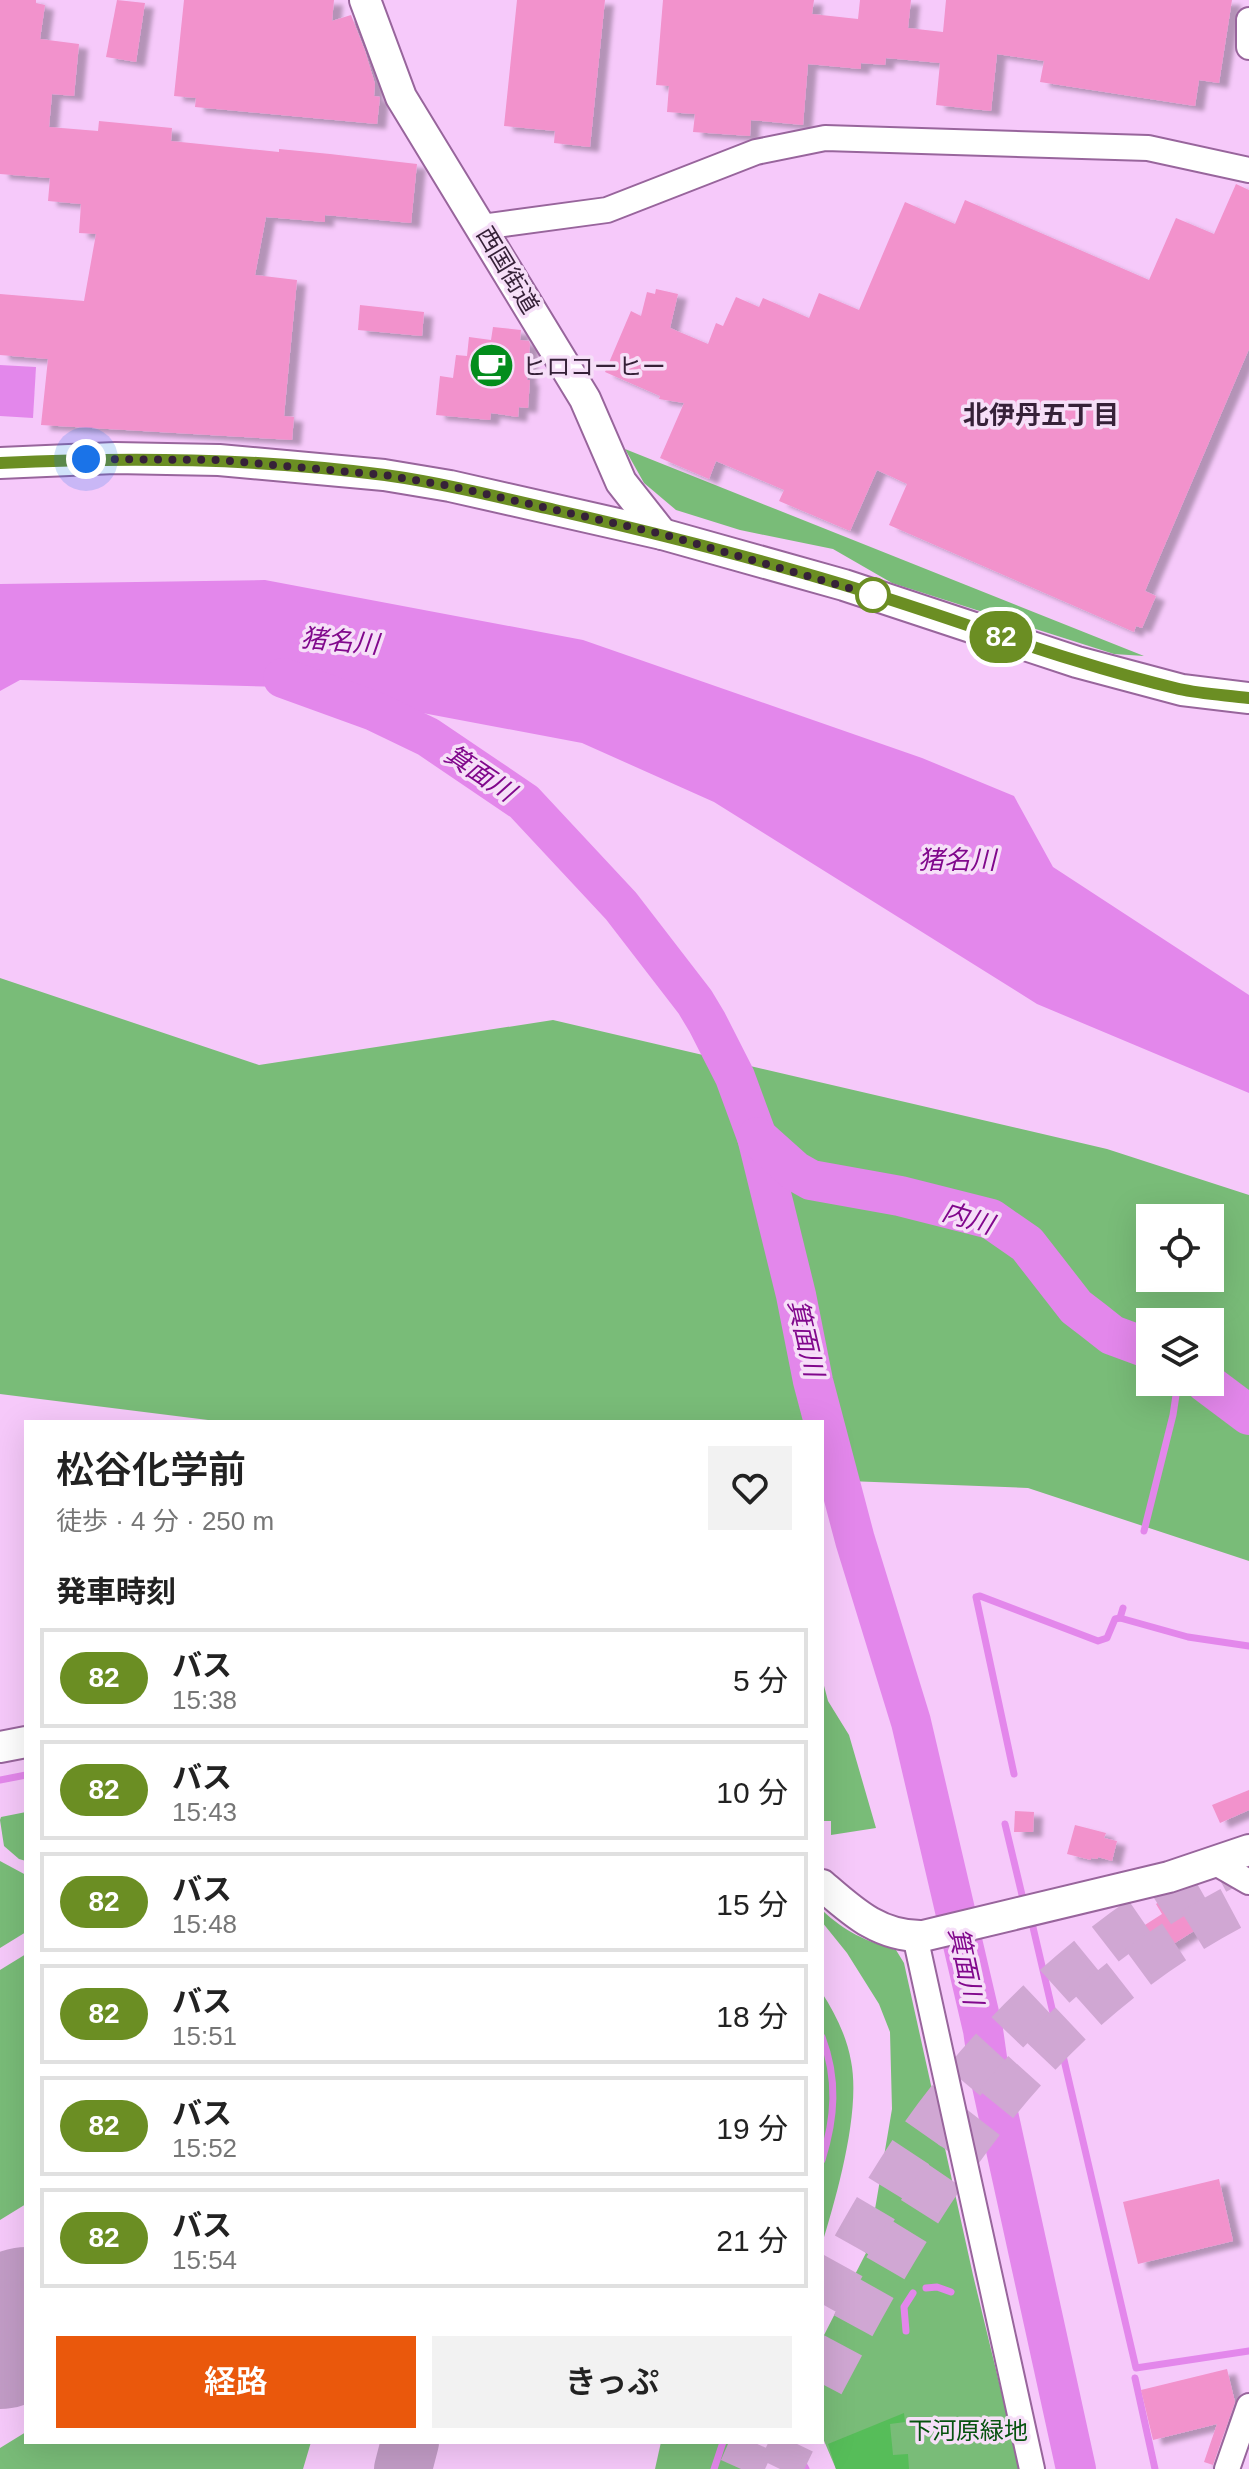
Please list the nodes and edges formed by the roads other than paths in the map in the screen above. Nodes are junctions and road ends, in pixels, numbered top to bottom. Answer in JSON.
{"nodes":[{"id":1,"x":365,"y":0,"type":"edge"},
{"id":2,"x":1249,"y":20,"type":"edge"},
{"id":3,"x":1249,"y":47,"type":"edge"},
{"id":4,"x":1249,"y":170,"type":"edge"},
{"id":5,"x":482,"y":227,"type":"junction"},
{"id":6,"x":0,"y":463,"type":"edge"},
{"id":7,"x":621,"y":482,"type":"junction"},
{"id":8,"x":577,"y":515,"type":"junction"},
{"id":9,"x":662,"y":534,"type":"junction"},
{"id":10,"x":1249,"y":698,"type":"edge"},
{"id":11,"x":24,"y":1742,"type":"edge"},
{"id":12,"x":0,"y":1747,"type":"edge"},
{"id":13,"x":1249,"y":1850,"type":"edge"},
{"id":14,"x":1216,"y":1863,"type":"junction"},
{"id":15,"x":1249,"y":1882,"type":"edge"},
{"id":16,"x":824,"y":1887,"type":"edge"},
{"id":17,"x":919,"y":1936,"type":"junction"},
{"id":18,"x":1249,"y":2406,"type":"edge"},
{"id":19,"x":1032,"y":2469,"type":"edge"},
{"id":20,"x":1227,"y":2469,"type":"edge"}],
"edges":[{"from":1,"to":5,"type":"street","name":"西国街道"},
{"from":2,"to":3,"type":"street"},
{"from":4,"to":5,"type":"street"},
{"from":5,"to":7,"type":"street","name":"西国街道"},
{"from":6,"to":8,"type":"street"},
{"from":7,"to":8,"type":"street"},
{"from":7,"to":9,"type":"street","name":"西国街道"},
{"from":8,"to":9,"type":"street"},
{"from":9,"to":10,"type":"street"},
{"from":11,"to":12,"type":"street"},
{"from":13,"to":14,"type":"street"},
{"from":14,"to":15,"type":"street"},
{"from":14,"to":17,"type":"street"},
{"from":16,"to":17,"type":"street"},
{"from":17,"to":19,"type":"street"},
{"from":18,"to":20,"type":"street"}]}
